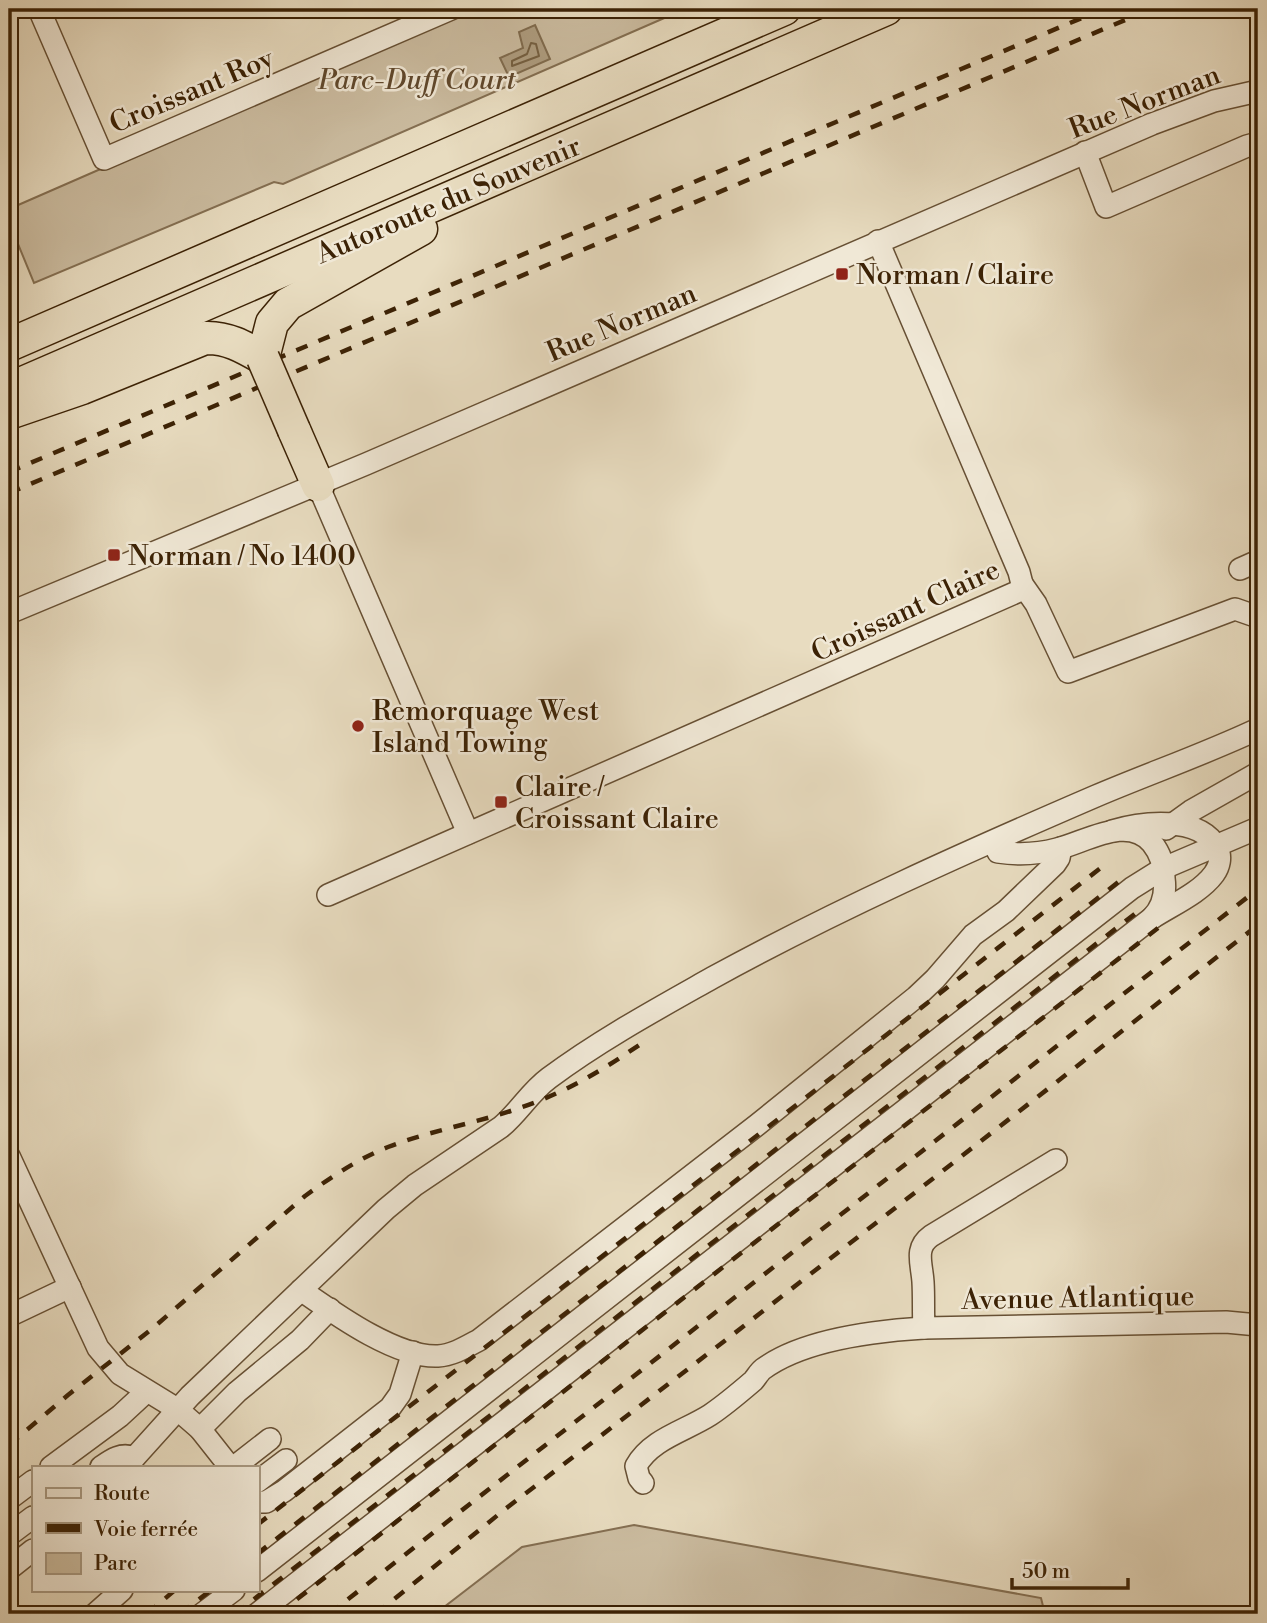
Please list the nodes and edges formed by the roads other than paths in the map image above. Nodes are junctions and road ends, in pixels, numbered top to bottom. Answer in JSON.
{"nodes":[{"id":1,"x":40,"y":9,"type":"edge"},
{"id":2,"x":451,"y":9,"type":"edge"},
{"id":3,"x":784,"y":9,"type":"edge"},
{"id":4,"x":886,"y":9,"type":"edge"},
{"id":5,"x":1258,"y":91,"type":"edge"},
{"id":6,"x":1258,"y":143,"type":"edge"},
{"id":7,"x":1085,"y":152,"type":"junction"},
{"id":8,"x":543,"y":158,"type":"junction"},
{"id":9,"x":878,"y":241,"type":"junction"},
{"id":10,"x":9,"y":345,"type":"edge"},
{"id":11,"x":261,"y":354,"type":"junction"},
{"id":12,"x":9,"y":389,"type":"edge"},
{"id":13,"x":9,"y":413,"type":"edge"},
{"id":14,"x":318,"y":485,"type":"junction"},
{"id":15,"x":1022,"y":584,"type":"junction"},
{"id":16,"x":9,"y":613,"type":"edge"},
{"id":17,"x":1258,"y":617,"type":"edge"},
{"id":18,"x":1258,"y":729,"type":"edge"},
{"id":19,"x":1258,"y":773,"type":"edge"},
{"id":20,"x":1173,"y":824,"type":"junction"},
{"id":21,"x":1258,"y":828,"type":"edge"},
{"id":22,"x":1112,"y":831,"type":"junction"},
{"id":23,"x":468,"y":833,"type":"junction"},
{"id":24,"x":994,"y":842,"type":"junction"},
{"id":25,"x":1151,"y":842,"type":"junction"},
{"id":26,"x":1216,"y":846,"type":"junction"},
{"id":27,"x":1061,"y":848,"type":"junction"},
{"id":28,"x":1164,"y":868,"type":"junction"},
{"id":29,"x":328,"y":895,"type":"dead end"},
{"id":30,"x":1152,"y":918,"type":"junction"},
{"id":31,"x":9,"y":1156,"type":"edge"},
{"id":32,"x":1056,"y":1160,"type":"dead end"},
{"id":33,"x":70,"y":1287,"type":"junction"},
{"id":34,"x":301,"y":1290,"type":"junction"},
{"id":35,"x":330,"y":1309,"type":"junction"},
{"id":36,"x":9,"y":1316,"type":"edge"},
{"id":37,"x":1258,"y":1325,"type":"edge"},
{"id":38,"x":925,"y":1328,"type":"junction"},
{"id":39,"x":413,"y":1352,"type":"junction"},
{"id":40,"x":146,"y":1392,"type":"junction"},
{"id":41,"x":177,"y":1409,"type":"junction"},
{"id":42,"x":200,"y":1429,"type":"junction"},
{"id":43,"x":270,"y":1439,"type":"dead end"},
{"id":44,"x":286,"y":1460,"type":"dead end"},
{"id":45,"x":130,"y":1462,"type":"edge"},
{"id":46,"x":52,"y":1466,"type":"edge"},
{"id":47,"x":102,"y":1466,"type":"edge"},
{"id":48,"x":231,"y":1466,"type":"edge"},
{"id":49,"x":233,"y":1466,"type":"edge"},
{"id":50,"x":259,"y":1480,"type":"edge"},
{"id":51,"x":32,"y":1481,"type":"edge"},
{"id":52,"x":643,"y":1483,"type":"dead end"},
{"id":53,"x":9,"y":1499,"type":"edge"},
{"id":54,"x":259,"y":1502,"type":"edge"},
{"id":55,"x":32,"y":1518,"type":"edge"},
{"id":56,"x":9,"y":1535,"type":"edge"},
{"id":57,"x":32,"y":1551,"type":"edge"},
{"id":58,"x":9,"y":1569,"type":"edge"},
{"id":59,"x":259,"y":1569,"type":"edge"},
{"id":60,"x":120,"y":1592,"type":"edge"},
{"id":61,"x":231,"y":1592,"type":"edge"},
{"id":62,"x":95,"y":1614,"type":"edge"},
{"id":63,"x":202,"y":1614,"type":"edge"},
{"id":64,"x":257,"y":1614,"type":"edge"}],
"edges":[{"from":1,"to":2,"type":"street","name":"Croissant Roy"},
{"from":3,"to":10,"type":"highway","name":"Autoroute du Souvenir"},
{"from":4,"to":8,"type":"highway","name":"Autoroute du Souvenir"},
{"from":5,"to":7,"type":"street","name":"Rue Norman"},
{"from":6,"to":7,"type":"street"},
{"from":7,"to":9,"type":"street","name":"Rue Norman"},
{"from":8,"to":11,"type":"highway"},
{"from":8,"to":12,"type":"highway","name":"Autoroute du Souvenir"},
{"from":9,"to":14,"type":"street","name":"Rue Norman"},
{"from":9,"to":15,"type":"street","name":"Croissant Claire"},
{"from":11,"to":13,"type":"highway"},
{"from":11,"to":14,"type":"highway","bridge":true},
{"from":14,"to":16,"type":"street","name":"Rue Norman"},
{"from":14,"to":23,"type":"street"},
{"from":15,"to":17,"type":"street"},
{"from":15,"to":23,"type":"street","name":"Croissant Claire"},
{"from":18,"to":24,"type":"street"},
{"from":19,"to":20,"type":"street"},
{"from":20,"to":22,"type":"street"},
{"from":20,"to":25,"type":"street"},
{"from":20,"to":26,"type":"street"},
{"from":21,"to":26,"type":"street"},
{"from":22,"to":25,"type":"street"},
{"from":22,"to":27,"type":"street"},
{"from":23,"to":29,"type":"street","name":"Croissant Claire"},
{"from":24,"to":27,"type":"street"},
{"from":24,"to":34,"type":"street"},
{"from":25,"to":28,"type":"street"},
{"from":26,"to":28,"type":"street"},
{"from":26,"to":30,"type":"street"},
{"from":27,"to":39,"type":"street"},
{"from":28,"to":30,"type":"street"},
{"from":28,"to":59,"type":"street"},
{"from":30,"to":64,"type":"street"},
{"from":31,"to":33,"type":"street"},
{"from":32,"to":38,"type":"street","name":"Avenue Atlantique"},
{"from":33,"to":36,"type":"street"},
{"from":33,"to":40,"type":"street"},
{"from":34,"to":35,"type":"street"},
{"from":34,"to":41,"type":"street"},
{"from":35,"to":39,"type":"street"},
{"from":35,"to":42,"type":"street"},
{"from":37,"to":38,"type":"street","name":"Avenue Atlantique"},
{"from":38,"to":52,"type":"street"},
{"from":39,"to":54,"type":"street"},
{"from":40,"to":41,"type":"street"},
{"from":40,"to":46,"type":"street"},
{"from":41,"to":42,"type":"street"},
{"from":41,"to":45,"type":"street"},
{"from":42,"to":48,"type":"street"},
{"from":43,"to":49,"type":"street"},
{"from":44,"to":50,"type":"street"},
{"from":45,"to":47,"type":"street"},
{"from":51,"to":53,"type":"street"},
{"from":55,"to":56,"type":"street"},
{"from":57,"to":58,"type":"street"},
{"from":60,"to":62,"type":"street"},
{"from":61,"to":63,"type":"street"}]}
